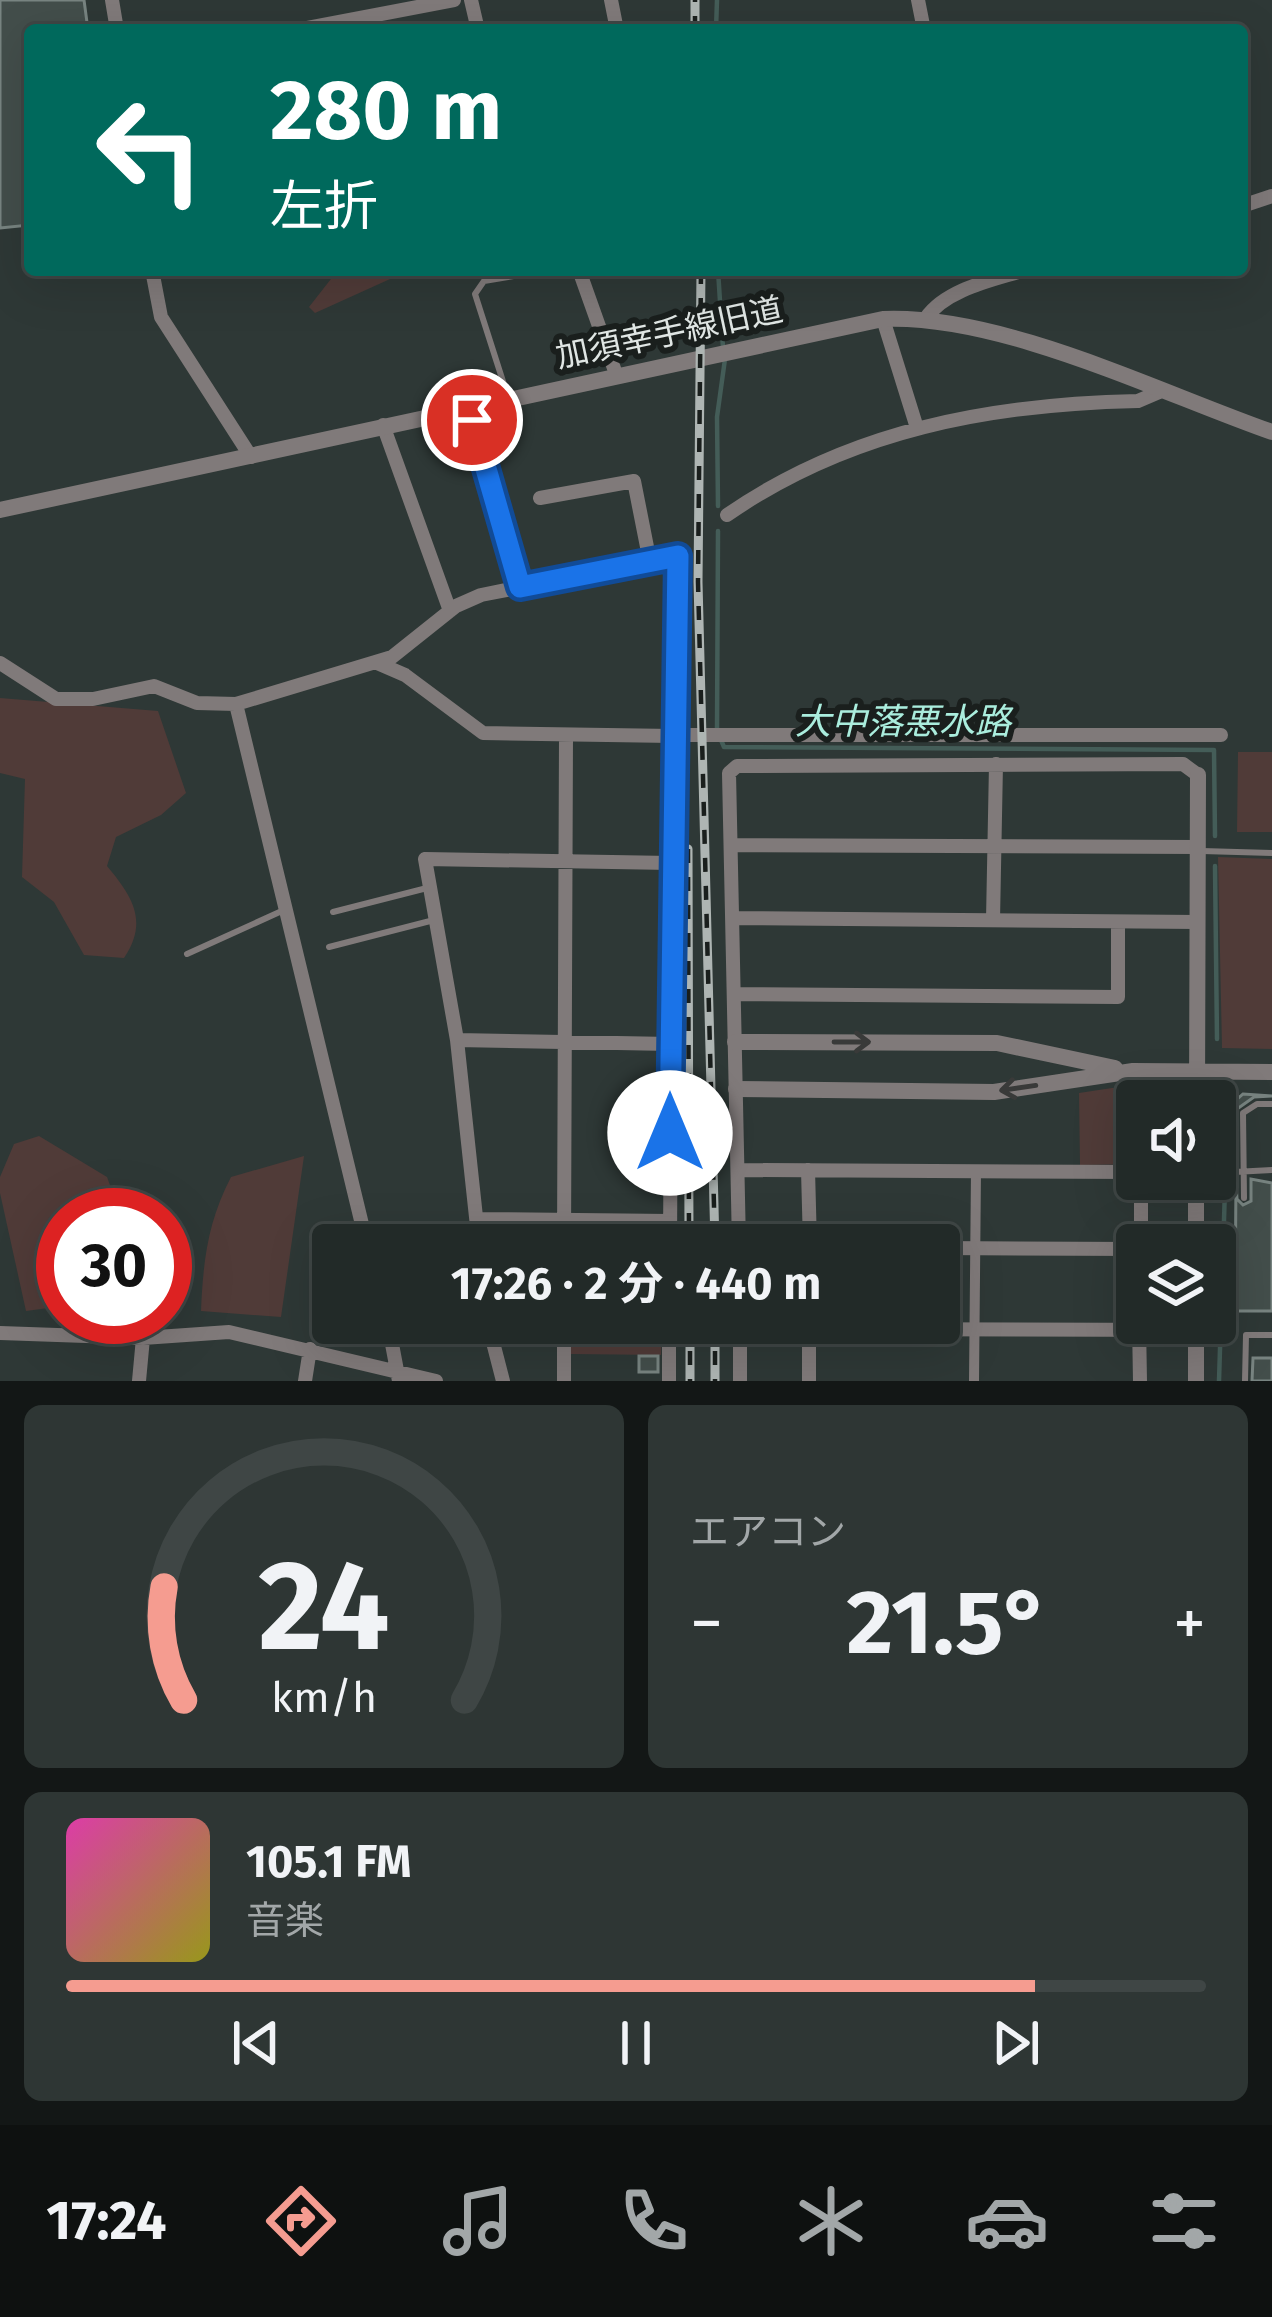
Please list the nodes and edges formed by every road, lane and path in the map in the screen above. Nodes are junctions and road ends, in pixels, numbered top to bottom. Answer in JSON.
{"nodes":[{"id":1,"x":454,"y":0,"type":"edge"},
{"id":2,"x":365,"y":23,"type":"edge"},
{"id":3,"x":153,"y":276,"type":"edge"},
{"id":4,"x":514,"y":276,"type":"edge"},
{"id":5,"x":581,"y":276,"type":"edge"},
{"id":6,"x":985,"y":276,"type":"edge"},
{"id":7,"x":926,"y":318,"type":"junction"},
{"id":8,"x":883,"y":319,"type":"junction"},
{"id":9,"x":616,"y":374,"type":"junction"},
{"id":10,"x":1159,"y":392,"type":"junction"},
{"id":11,"x":508,"y":398,"type":"junction"},
{"id":12,"x":468,"y":407,"type":"junction"},
{"id":13,"x":383,"y":425,"type":"junction"},
{"id":14,"x":917,"y":428,"type":"junction"},
{"id":15,"x":1272,"y":432,"type":"edge"},
{"id":16,"x":251,"y":457,"type":"junction"},
{"id":17,"x":540,"y":498,"type":"dead end"},
{"id":18,"x":0,"y":510,"type":"edge"},
{"id":19,"x":727,"y":515,"type":"dead end"},
{"id":20,"x":650,"y":562,"type":"junction"},
{"id":21,"x":520,"y":587,"type":"junction"},
{"id":22,"x":451,"y":611,"type":"junction"},
{"id":23,"x":375,"y":662,"type":"junction"},
{"id":24,"x":0,"y":663,"type":"edge"},
{"id":25,"x":236,"y":704,"type":"junction"},
{"id":26,"x":675,"y":735,"type":"junction"},
{"id":27,"x":1221,"y":735,"type":"dead end"},
{"id":28,"x":566,"y":737,"type":"junction"},
{"id":29,"x":996,"y":764,"type":"junction"},
{"id":30,"x":1198,"y":775,"type":"joint"},
{"id":31,"x":732,"y":845,"type":"junction"},
{"id":32,"x":994,"y":846,"type":"junction"},
{"id":33,"x":1198,"y":849,"type":"junction"},
{"id":34,"x":1272,"y":853,"type":"edge"},
{"id":35,"x":566,"y":860,"type":"junction"},
{"id":36,"x":671,"y":863,"type":"junction"},
{"id":37,"x":431,"y":887,"type":"junction"},
{"id":38,"x":284,"y":910,"type":"junction"},
{"id":39,"x":333,"y":912,"type":"dead end"},
{"id":40,"x":733,"y":918,"type":"junction"},
{"id":41,"x":438,"y":919,"type":"junction"},
{"id":42,"x":993,"y":920,"type":"junction"},
{"id":43,"x":1118,"y":922,"type":"junction"},
{"id":44,"x":1198,"y":922,"type":"junction"},
{"id":45,"x":329,"y":946,"type":"dead end"},
{"id":46,"x":187,"y":954,"type":"dead end"},
{"id":47,"x":735,"y":994,"type":"junction"},
{"id":48,"x":457,"y":1040,"type":"junction"},
{"id":49,"x":565,"y":1042,"type":"junction"},
{"id":50,"x":735,"y":1042,"type":"junction"},
{"id":51,"x":671,"y":1044,"type":"junction"},
{"id":52,"x":1197,"y":1070,"type":"junction"},
{"id":53,"x":1133,"y":1071,"type":"junction"},
{"id":54,"x":1272,"y":1072,"type":"edge"},
{"id":55,"x":1197,"y":1080,"type":"edge"},
{"id":56,"x":736,"y":1089,"type":"junction"},
{"id":57,"x":1272,"y":1104,"type":"edge"},
{"id":58,"x":739,"y":1170,"type":"junction"},
{"id":59,"x":808,"y":1170,"type":"junction"},
{"id":60,"x":1272,"y":1170,"type":"edge"},
{"id":61,"x":976,"y":1171,"type":"junction"},
{"id":62,"x":1236,"y":1172,"type":"edge"},
{"id":63,"x":1116,"y":1175,"type":"edge"},
{"id":64,"x":1244,"y":1198,"type":"dead end"},
{"id":65,"x":477,"y":1219,"type":"junction"},
{"id":66,"x":564,"y":1220,"type":"junction"},
{"id":67,"x":670,"y":1221,"type":"joint"},
{"id":68,"x":362,"y":1224,"type":"edge"},
{"id":69,"x":477,"y":1224,"type":"edge"},
{"id":70,"x":564,"y":1224,"type":"edge"},
{"id":71,"x":739,"y":1224,"type":"edge"},
{"id":72,"x":809,"y":1224,"type":"edge"},
{"id":73,"x":1116,"y":1247,"type":"edge"},
{"id":74,"x":960,"y":1248,"type":"edge"},
{"id":75,"x":975,"y":1248,"type":"junction"},
{"id":76,"x":1116,"y":1327,"type":"edge"},
{"id":77,"x":960,"y":1328,"type":"edge"},
{"id":78,"x":974,"y":1328,"type":"junction"},
{"id":79,"x":0,"y":1333,"type":"edge"},
{"id":80,"x":36,"y":1334,"type":"edge"},
{"id":81,"x":192,"y":1334,"type":"edge"},
{"id":82,"x":1272,"y":1335,"type":"edge"},
{"id":83,"x":142,"y":1344,"type":"edge"},
{"id":84,"x":393,"y":1344,"type":"edge"},
{"id":85,"x":493,"y":1344,"type":"edge"},
{"id":86,"x":564,"y":1344,"type":"edge"},
{"id":87,"x":669,"y":1344,"type":"edge"},
{"id":88,"x":740,"y":1344,"type":"edge"},
{"id":89,"x":809,"y":1344,"type":"edge"},
{"id":90,"x":1139,"y":1344,"type":"edge"},
{"id":91,"x":1196,"y":1344,"type":"edge"},
{"id":92,"x":310,"y":1349,"type":"junction"},
{"id":93,"x":400,"y":1376,"type":"edge"},
{"id":94,"x":139,"y":1381,"type":"edge"},
{"id":95,"x":305,"y":1381,"type":"edge"},
{"id":96,"x":436,"y":1381,"type":"edge"},
{"id":97,"x":503,"y":1381,"type":"edge"},
{"id":98,"x":564,"y":1381,"type":"edge"},
{"id":99,"x":669,"y":1381,"type":"edge"},
{"id":100,"x":740,"y":1381,"type":"edge"},
{"id":101,"x":809,"y":1381,"type":"edge"},
{"id":102,"x":974,"y":1381,"type":"edge"},
{"id":103,"x":1140,"y":1381,"type":"edge"},
{"id":104,"x":1196,"y":1381,"type":"edge"},
{"id":105,"x":1245,"y":1381,"type":"edge"}],
"edges":[{"from":1,"to":2,"type":"street"},
{"from":3,"to":16,"type":"street"},
{"from":4,"to":11,"type":"lane"},
{"from":5,"to":9,"type":"street"},
{"from":6,"to":7,"type":"street"},
{"from":7,"to":8,"type":"street","name":"加須幸手線旧道"},
{"from":7,"to":10,"type":"street","name":"加須幸手線旧道"},
{"from":8,"to":9,"type":"street","name":"加須幸手線旧道"},
{"from":8,"to":14,"type":"street"},
{"from":9,"to":11,"type":"street","name":"加須幸手線旧道"},
{"from":10,"to":14,"type":"street"},
{"from":10,"to":15,"type":"street","name":"加須幸手線旧道"},
{"from":11,"to":12,"type":"street","name":"加須幸手線旧道"},
{"from":12,"to":13,"type":"street","name":"加須幸手線旧道"},
{"from":12,"to":21,"type":"street"},
{"from":13,"to":16,"type":"street","name":"加須幸手線旧道"},
{"from":13,"to":22,"type":"street"},
{"from":14,"to":19,"type":"street"},
{"from":16,"to":18,"type":"street","name":"加須幸手線旧道"},
{"from":17,"to":20,"type":"street"},
{"from":20,"to":21,"type":"street"},
{"from":20,"to":26,"type":"street"},
{"from":21,"to":22,"type":"street"},
{"from":22,"to":23,"type":"street"},
{"from":23,"to":25,"type":"street"},
{"from":23,"to":28,"type":"street"},
{"from":24,"to":25,"type":"street"},
{"from":25,"to":38,"type":"street"},
{"from":26,"to":27,"type":"street"},
{"from":26,"to":28,"type":"street"},
{"from":26,"to":36,"type":"street"},
{"from":28,"to":35,"type":"street"},
{"from":29,"to":30,"type":"street"},
{"from":29,"to":31,"type":"street"},
{"from":29,"to":32,"type":"street"},
{"from":30,"to":33,"type":"street"},
{"from":31,"to":32,"type":"street"},
{"from":31,"to":40,"type":"street"},
{"from":32,"to":33,"type":"street"},
{"from":32,"to":42,"type":"street"},
{"from":33,"to":34,"type":"lane"},
{"from":33,"to":44,"type":"street"},
{"from":35,"to":36,"type":"street"},
{"from":35,"to":37,"type":"street"},
{"from":35,"to":49,"type":"street"},
{"from":36,"to":51,"type":"street"},
{"from":37,"to":39,"type":"lane"},
{"from":37,"to":41,"type":"street"},
{"from":38,"to":46,"type":"lane"},
{"from":38,"to":68,"type":"street"},
{"from":40,"to":42,"type":"street"},
{"from":40,"to":47,"type":"street"},
{"from":41,"to":45,"type":"lane"},
{"from":41,"to":48,"type":"street"},
{"from":42,"to":43,"type":"street"},
{"from":43,"to":44,"type":"street"},
{"from":43,"to":47,"type":"street"},
{"from":44,"to":52,"type":"street"},
{"from":47,"to":50,"type":"street"},
{"from":48,"to":49,"type":"street"},
{"from":48,"to":65,"type":"street"},
{"from":49,"to":51,"type":"street"},
{"from":49,"to":66,"type":"street"},
{"from":50,"to":53,"type":"street","one_way":true},
{"from":50,"to":56,"type":"street"},
{"from":51,"to":67,"type":"street"},
{"from":52,"to":53,"type":"street"},
{"from":52,"to":54,"type":"street"},
{"from":52,"to":55,"type":"street"},
{"from":53,"to":56,"type":"street","one_way":true},
{"from":56,"to":58,"type":"street"},
{"from":57,"to":64,"type":"lane"},
{"from":58,"to":59,"type":"street"},
{"from":58,"to":71,"type":"street"},
{"from":59,"to":61,"type":"street"},
{"from":59,"to":72,"type":"street"},
{"from":60,"to":62,"type":"lane"},
{"from":61,"to":63,"type":"street"},
{"from":61,"to":75,"type":"street"},
{"from":65,"to":66,"type":"street"},
{"from":65,"to":69,"type":"street"},
{"from":66,"to":67,"type":"street"},
{"from":66,"to":70,"type":"street"},
{"from":73,"to":75,"type":"street"},
{"from":74,"to":75,"type":"street"},
{"from":75,"to":78,"type":"street"},
{"from":76,"to":78,"type":"street"},
{"from":77,"to":78,"type":"street"},
{"from":78,"to":102,"type":"street"},
{"from":79,"to":80,"type":"street"},
{"from":81,"to":92,"type":"street"},
{"from":82,"to":105,"type":"lane"},
{"from":83,"to":94,"type":"street"},
{"from":84,"to":93,"type":"street"},
{"from":85,"to":97,"type":"street"},
{"from":86,"to":98,"type":"street"},
{"from":87,"to":99,"type":"street"},
{"from":88,"to":100,"type":"street"},
{"from":89,"to":101,"type":"street"},
{"from":90,"to":103,"type":"street"},
{"from":91,"to":104,"type":"street"},
{"from":92,"to":93,"type":"street"},
{"from":92,"to":95,"type":"street"},
{"from":93,"to":96,"type":"street"}]}
